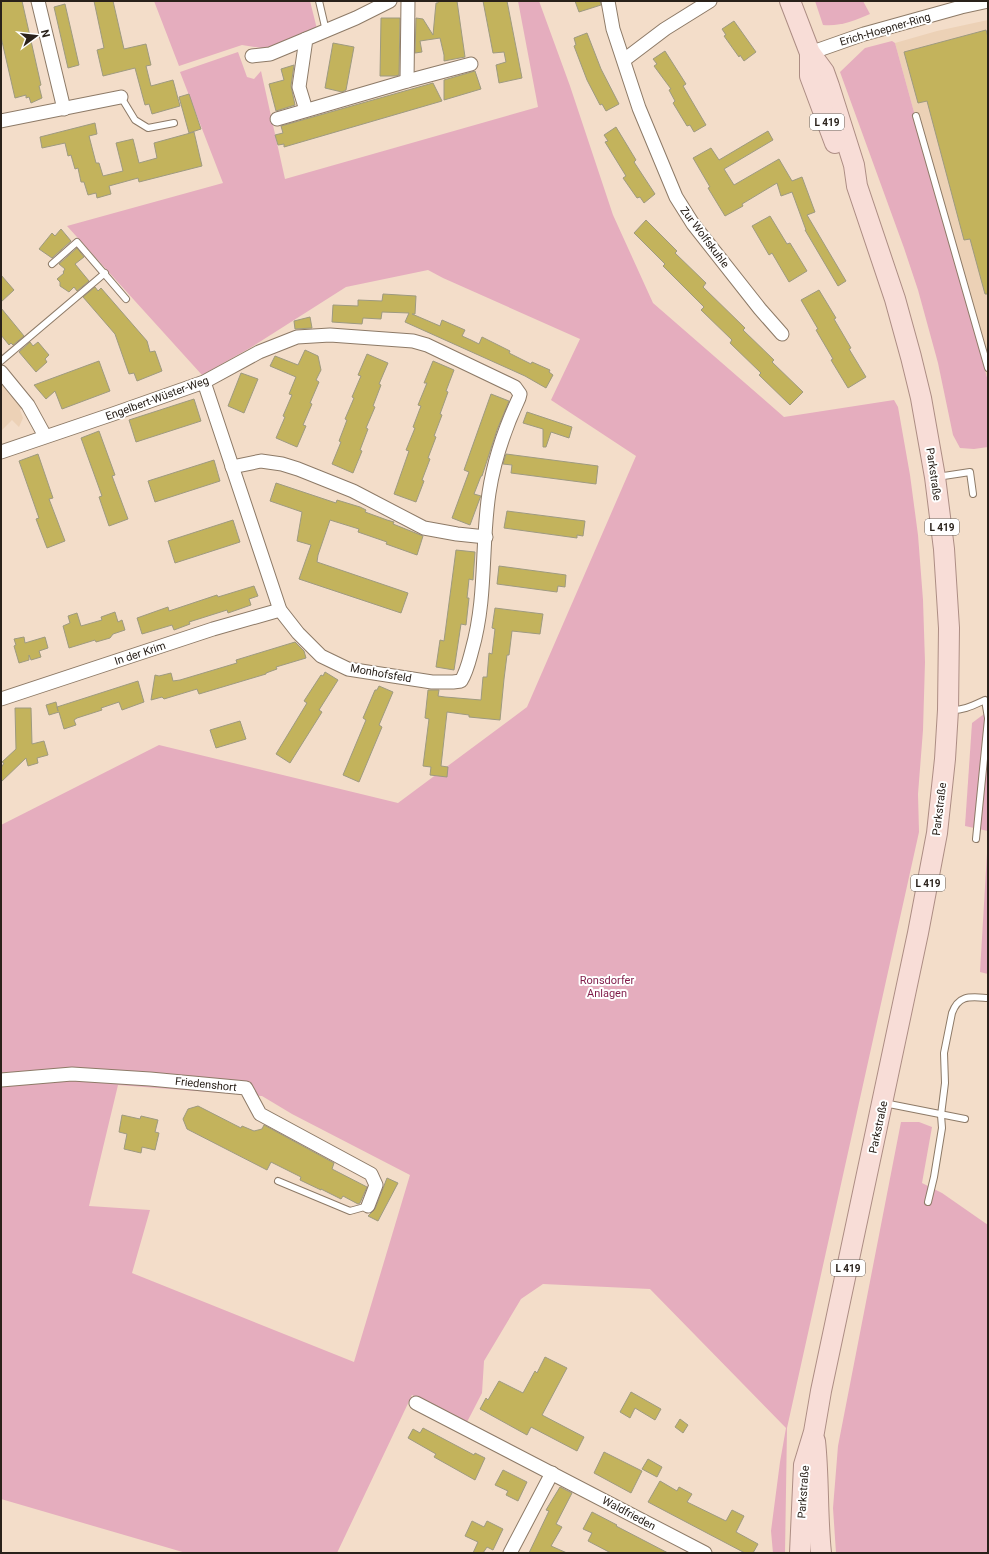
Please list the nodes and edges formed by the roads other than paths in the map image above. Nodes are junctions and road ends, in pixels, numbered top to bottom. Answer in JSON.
{"nodes":[{"id":1,"x":38,"y":1,"type":"edge"},
{"id":2,"x":319,"y":1,"type":"edge"},
{"id":3,"x":390,"y":1,"type":"edge"},
{"id":4,"x":408,"y":1,"type":"edge"},
{"id":5,"x":608,"y":1,"type":"edge"},
{"id":6,"x":710,"y":1,"type":"edge"},
{"id":7,"x":790,"y":1,"type":"edge"},
{"id":8,"x":988,"y":1,"type":"edge"},
{"id":9,"x":960,"y":4,"type":"edge"},
{"id":10,"x":326,"y":31,"type":"junction"},
{"id":11,"x":306,"y":39,"type":"junction"},
{"id":12,"x":810,"y":53,"type":"junction"},
{"id":13,"x":252,"y":56,"type":"dead end"},
{"id":14,"x":624,"y":60,"type":"junction"},
{"id":15,"x":471,"y":64,"type":"dead end"},
{"id":16,"x":407,"y":80,"type":"junction"},
{"id":17,"x":121,"y":97,"type":"joint"},
{"id":18,"x":64,"y":108,"type":"junction"},
{"id":19,"x":306,"y":110,"type":"junction"},
{"id":20,"x":916,"y":116,"type":"dead end"},
{"id":21,"x":277,"y":119,"type":"dead end"},
{"id":22,"x":1,"y":121,"type":"edge"},
{"id":23,"x":174,"y":123,"type":"dead end"},
{"id":24,"x":52,"y":264,"type":"dead end"},
{"id":25,"x":104,"y":273,"type":"junction"},
{"id":26,"x":126,"y":299,"type":"dead end"},
{"id":27,"x":782,"y":334,"type":"dead end"},
{"id":28,"x":1,"y":361,"type":"edge"},
{"id":29,"x":988,"y":368,"type":"edge"},
{"id":30,"x":1,"y":372,"type":"edge"},
{"id":31,"x":204,"y":382,"type":"junction"},
{"id":32,"x":516,"y":387,"type":"joint"},
{"id":33,"x":45,"y":436,"type":"junction"},
{"id":34,"x":1,"y":452,"type":"edge"},
{"id":35,"x":232,"y":467,"type":"junction"},
{"id":36,"x":935,"y":477,"type":"junction"},
{"id":37,"x":973,"y":494,"type":"dead end"},
{"id":38,"x":486,"y":537,"type":"junction"},
{"id":39,"x":280,"y":610,"type":"junction"},
{"id":40,"x":1,"y":699,"type":"edge"},
{"id":41,"x":948,"y":710,"type":"junction"},
{"id":42,"x":988,"y":718,"type":"edge"},
{"id":43,"x":976,"y":839,"type":"dead end"},
{"id":44,"x":988,"y":998,"type":"edge"},
{"id":45,"x":1,"y":1080,"type":"edge"},
{"id":46,"x":883,"y":1103,"type":"junction"},
{"id":47,"x":941,"y":1115,"type":"junction"},
{"id":48,"x":965,"y":1119,"type":"dead end"},
{"id":49,"x":278,"y":1181,"type":"dead end"},
{"id":50,"x":928,"y":1202,"type":"dead end"},
{"id":51,"x":368,"y":1206,"type":"joint"},
{"id":52,"x":416,"y":1402,"type":"dead end"},
{"id":53,"x":814,"y":1432,"type":"junction"},
{"id":54,"x":552,"y":1473,"type":"junction"},
{"id":55,"x":510,"y":1553,"type":"edge"},
{"id":56,"x":705,"y":1553,"type":"edge"},
{"id":57,"x":800,"y":1553,"type":"edge"},
{"id":58,"x":821,"y":1553,"type":"edge"}],
"edges":[{"from":1,"to":18,"type":"street"},
{"from":2,"to":10,"type":"lane"},
{"from":3,"to":10,"type":"street"},
{"from":4,"to":16,"type":"street"},
{"from":5,"to":14,"type":"street","name":"Zur Wolfskuhle"},
{"from":6,"to":14,"type":"street"},
{"from":7,"to":12,"type":"main road","name":"Parkstraße","number":"L 419"},
{"from":8,"to":9,"type":"street","name":"Erich-Hoepner-Ring"},
{"from":9,"to":12,"type":"street","name":"Erich-Hoepner-Ring"},
{"from":10,"to":11,"type":"street"},
{"from":11,"to":13,"type":"street"},
{"from":11,"to":19,"type":"street"},
{"from":12,"to":36,"type":"main road","name":"Parkstraße","number":"L 419"},
{"from":14,"to":27,"type":"street","name":"Zur Wolfskuhle"},
{"from":15,"to":16,"type":"street"},
{"from":16,"to":19,"type":"street"},
{"from":17,"to":18,"type":"street"},
{"from":17,"to":23,"type":"lane"},
{"from":18,"to":22,"type":"street"},
{"from":19,"to":21,"type":"street"},
{"from":20,"to":29,"type":"lane"},
{"from":24,"to":25,"type":"lane"},
{"from":25,"to":26,"type":"lane"},
{"from":25,"to":28,"type":"lane"},
{"from":30,"to":33,"type":"street"},
{"from":31,"to":32,"type":"street","name":"Engelbert-Wüster-Weg"},
{"from":31,"to":33,"type":"street","name":"Engelbert-Wüster-Weg"},
{"from":31,"to":35,"type":"street","name":"Monhofsfeld"},
{"from":32,"to":38,"type":"street","name":"Monhofsfeld"},
{"from":33,"to":34,"type":"street","name":"Engelbert-Wüster-Weg"},
{"from":35,"to":38,"type":"street"},
{"from":35,"to":39,"type":"street","name":"Monhofsfeld"},
{"from":36,"to":37,"type":"lane"},
{"from":36,"to":41,"type":"main road","name":"Parkstraße","number":"L 419"},
{"from":38,"to":39,"type":"street","name":"Monhofsfeld"},
{"from":39,"to":40,"type":"street","name":"In der Krim"},
{"from":41,"to":42,"type":"lane"},
{"from":41,"to":46,"type":"main road","name":"Parkstraße","number":"L 419"},
{"from":42,"to":43,"type":"lane"},
{"from":44,"to":47,"type":"lane"},
{"from":45,"to":51,"type":"street","name":"Friedenshort"},
{"from":46,"to":47,"type":"lane"},
{"from":46,"to":53,"type":"main road","name":"Parkstraße","number":"L 419"},
{"from":47,"to":48,"type":"lane"},
{"from":47,"to":50,"type":"lane"},
{"from":49,"to":51,"type":"lane"},
{"from":52,"to":54,"type":"street","name":"Waldfrieden"},
{"from":53,"to":57,"type":"main road","name":"Parkstraße","number":"L 419"},
{"from":53,"to":58,"type":"main road","name":"Parkstraße","number":"L 419"},
{"from":54,"to":55,"type":"street"},
{"from":54,"to":56,"type":"street","name":"Waldfrieden"}]}
